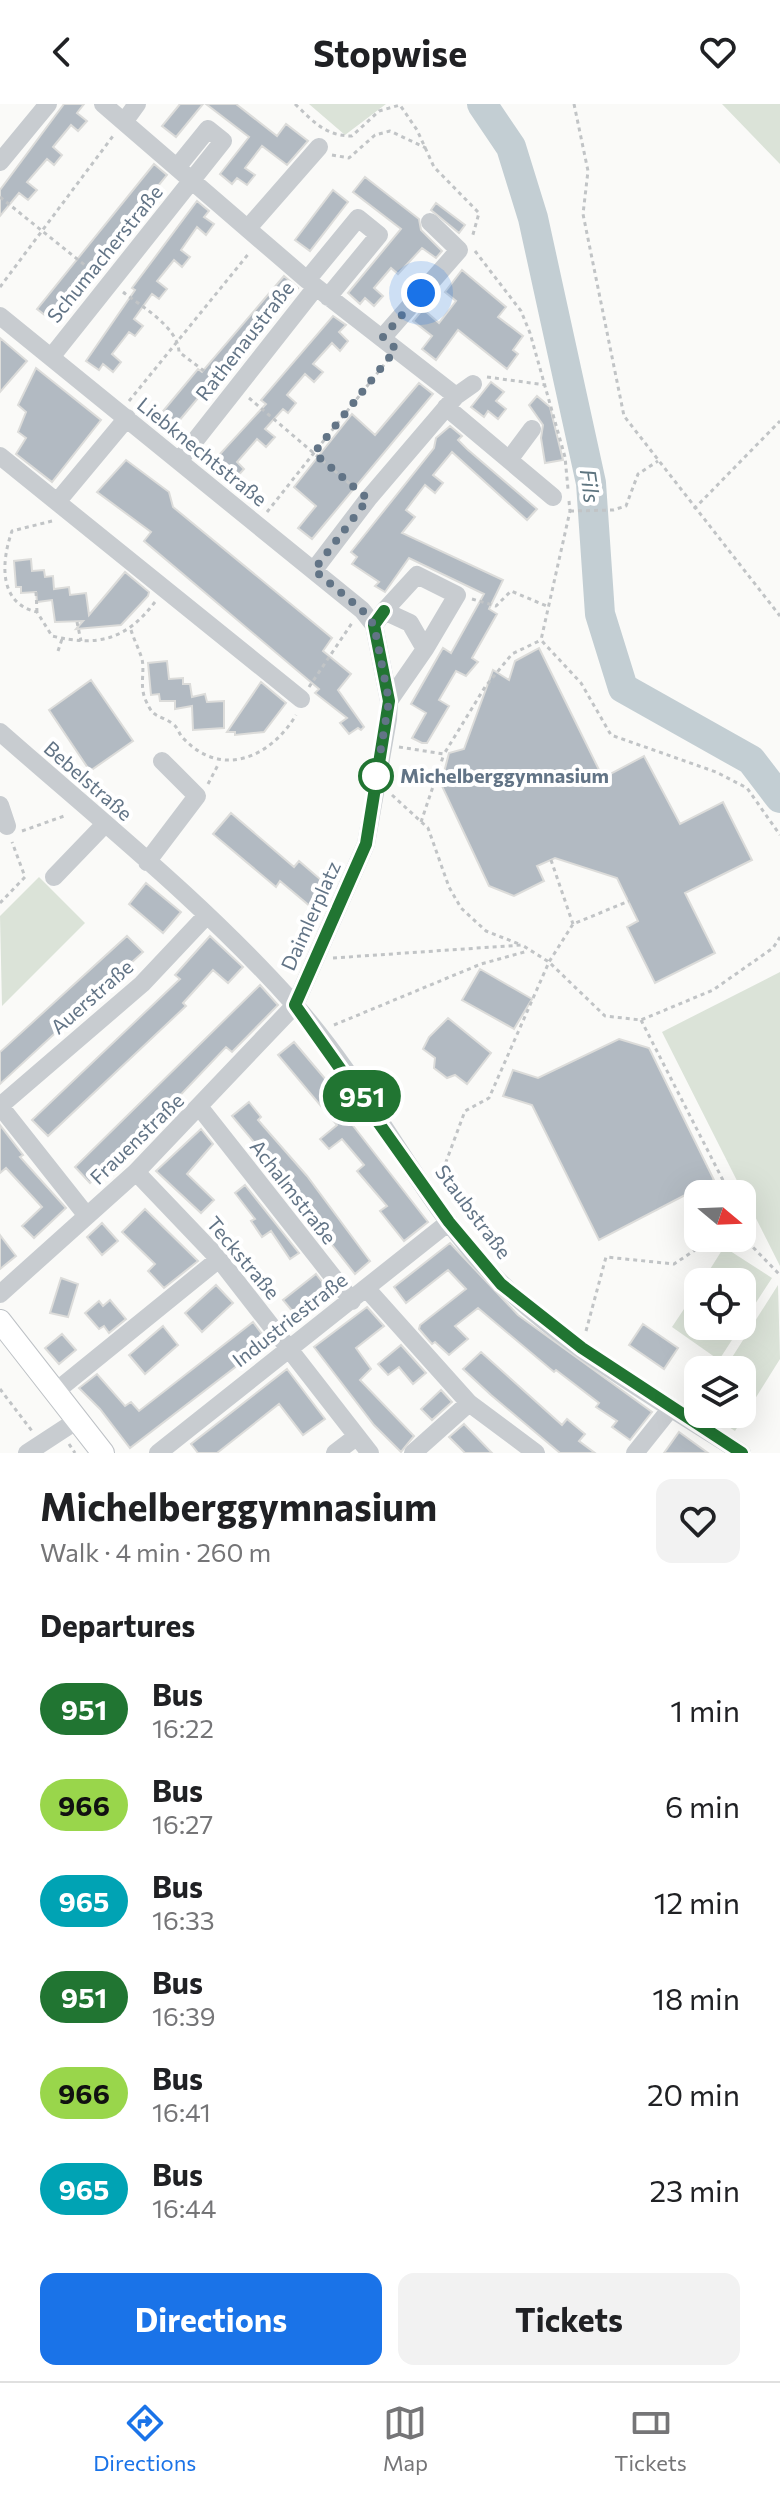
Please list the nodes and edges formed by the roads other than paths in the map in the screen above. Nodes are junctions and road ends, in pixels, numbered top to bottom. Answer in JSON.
{"nodes":[{"id":1,"x":48,"y":104,"type":"edge"},
{"id":2,"x":103,"y":104,"type":"edge"},
{"id":3,"x":137,"y":104,"type":"edge"},
{"id":4,"x":124,"y":122,"type":"junction"},
{"id":5,"x":319,"y":147,"type":"road end"},
{"id":6,"x":0,"y":162,"type":"edge"},
{"id":7,"x":178,"y":166,"type":"junction"},
{"id":8,"x":194,"y":179,"type":"junction"},
{"id":9,"x":430,"y":222,"type":"dead end"},
{"id":10,"x":254,"y":234,"type":"junction"},
{"id":11,"x":317,"y":288,"type":"junction"},
{"id":12,"x":0,"y":316,"type":"edge"},
{"id":13,"x":390,"y":343,"type":"junction"},
{"id":14,"x":52,"y":356,"type":"junction"},
{"id":15,"x":473,"y":384,"type":"road end"},
{"id":16,"x":451,"y":402,"type":"junction"},
{"id":17,"x":123,"y":416,"type":"junction"},
{"id":18,"x":532,"y":429,"type":"dead end"},
{"id":19,"x":0,"y":456,"type":"edge"},
{"id":20,"x":509,"y":460,"type":"junction"},
{"id":21,"x":179,"y":461,"type":"junction"},
{"id":22,"x":553,"y":497,"type":"dead end"},
{"id":23,"x":63,"y":507,"type":"junction"},
{"id":24,"x":314,"y":570,"type":"junction"},
{"id":25,"x":379,"y":618,"type":"junction"},
{"id":26,"x":425,"y":649,"type":"junction"},
{"id":27,"x":301,"y":699,"type":"road end"},
{"id":28,"x":388,"y":710,"type":"junction"},
{"id":29,"x":0,"y":732,"type":"edge"},
{"id":30,"x":162,"y":761,"type":"dead end"},
{"id":31,"x":0,"y":805,"type":"edge"},
{"id":32,"x":105,"y":824,"type":"junction"},
{"id":33,"x":7,"y":826,"type":"dead end"},
{"id":34,"x":147,"y":862,"type":"junction"},
{"id":35,"x":54,"y":877,"type":"dead end"},
{"id":36,"x":207,"y":915,"type":"junction"},
{"id":37,"x":295,"y":1005,"type":"junction"},
{"id":38,"x":0,"y":1106,"type":"edge"},
{"id":39,"x":201,"y":1109,"type":"junction"},
{"id":40,"x":136,"y":1172,"type":"junction"},
{"id":41,"x":87,"y":1216,"type":"junction"},
{"id":42,"x":449,"y":1222,"type":"junction"},
{"id":43,"x":219,"y":1259,"type":"junction"},
{"id":44,"x":366,"y":1288,"type":"junction"},
{"id":45,"x":0,"y":1294,"type":"edge"},
{"id":46,"x":352,"y":1301,"type":"junction"},
{"id":47,"x":0,"y":1321,"type":"edge"},
{"id":48,"x":288,"y":1347,"type":"junction"},
{"id":49,"x":55,"y":1392,"type":"junction"},
{"id":50,"x":469,"y":1403,"type":"junction"},
{"id":51,"x":671,"y":1408,"type":"junction"},
{"id":52,"x":76,"y":1421,"type":"junction"},
{"id":53,"x":356,"y":1437,"type":"junction"},
{"id":54,"x":34,"y":1448,"type":"edge"},
{"id":55,"x":103,"y":1453,"type":"edge"},
{"id":56,"x":158,"y":1453,"type":"edge"},
{"id":57,"x":335,"y":1453,"type":"edge"},
{"id":58,"x":370,"y":1453,"type":"edge"},
{"id":59,"x":413,"y":1453,"type":"edge"},
{"id":60,"x":536,"y":1453,"type":"edge"},
{"id":61,"x":635,"y":1453,"type":"edge"},
{"id":62,"x":742,"y":1453,"type":"edge"}],
"edges":[{"from":1,"to":6,"type":"street"},
{"from":2,"to":4,"type":"street","name":"Schumacherstraße"},
{"from":3,"to":4,"type":"street"},
{"from":4,"to":7,"type":"street","name":"Schumacherstraße"},
{"from":5,"to":10,"type":"street"},
{"from":7,"to":8,"type":"street","name":"Schumacherstraße"},
{"from":7,"to":8,"type":"street"},
{"from":8,"to":10,"type":"street","name":"Schumacherstraße"},
{"from":8,"to":14,"type":"street","name":"Schumacherstraße"},
{"from":9,"to":13,"type":"street"},
{"from":10,"to":11,"type":"street","name":"Rathenaustraße"},
{"from":11,"to":13,"type":"street","name":"Rathenaustraße"},
{"from":11,"to":21,"type":"street","name":"Rathenaustraße"},
{"from":12,"to":14,"type":"street","name":"Liebknechtstraße"},
{"from":13,"to":16,"type":"street","name":"Rathenaustraße"},
{"from":14,"to":17,"type":"street","name":"Liebknechtstraße"},
{"from":15,"to":16,"type":"street"},
{"from":16,"to":20,"type":"street","name":"Rathenaustraße"},
{"from":16,"to":24,"type":"street"},
{"from":17,"to":21,"type":"street","name":"Liebknechtstraße"},
{"from":17,"to":23,"type":"street"},
{"from":18,"to":20,"type":"street"},
{"from":19,"to":23,"type":"street"},
{"from":20,"to":22,"type":"street","name":"Rathenaustraße"},
{"from":21,"to":24,"type":"street","name":"Liebknechtstraße"},
{"from":23,"to":27,"type":"street"},
{"from":24,"to":25,"type":"street","name":"Liebknechtstraße"},
{"from":25,"to":26,"type":"street","name":"Liebknechtstraße"},
{"from":25,"to":26,"type":"street"},
{"from":25,"to":28,"type":"street","name":"Liebknechtstraße"},
{"from":26,"to":28,"type":"street"},
{"from":28,"to":37,"type":"street","name":"Daimlerplatz"},
{"from":29,"to":32,"type":"street","name":"Bebelstraße"},
{"from":30,"to":34,"type":"street"},
{"from":31,"to":33,"type":"street"},
{"from":32,"to":34,"type":"street","name":"Bebelstraße"},
{"from":32,"to":35,"type":"street"},
{"from":34,"to":36,"type":"street","name":"Bebelstraße"},
{"from":36,"to":37,"type":"street","name":"Daimlerplatz"},
{"from":36,"to":38,"type":"street","name":"Auerstraße"},
{"from":37,"to":39,"type":"street","name":"Frauenstraße"},
{"from":37,"to":42,"type":"street","name":"Staubstraße"},
{"from":38,"to":41,"type":"street","name":"Auerstraße"},
{"from":39,"to":40,"type":"street","name":"Frauenstraße"},
{"from":39,"to":46,"type":"street","name":"Achalmstraße"},
{"from":40,"to":41,"type":"street","name":"Frauenstraße"},
{"from":40,"to":43,"type":"street","name":"Teckstraße"},
{"from":41,"to":45,"type":"street","name":"Frauenstraße"},
{"from":42,"to":44,"type":"street","name":"Industriestraße"},
{"from":42,"to":51,"type":"street","name":"Staubstraße"},
{"from":43,"to":48,"type":"street","name":"Teckstraße"},
{"from":43,"to":49,"type":"street"},
{"from":44,"to":46,"type":"street","name":"Industriestraße"},
{"from":44,"to":50,"type":"street"},
{"from":46,"to":48,"type":"street","name":"Industriestraße"},
{"from":47,"to":49,"type":"main road"},
{"from":48,"to":53,"type":"street","name":"Teckstraße"},
{"from":48,"to":56,"type":"street","name":"Industriestraße"},
{"from":49,"to":52,"type":"main road"},
{"from":50,"to":59,"type":"street"},
{"from":50,"to":60,"type":"street"},
{"from":51,"to":61,"type":"street"},
{"from":51,"to":62,"type":"street","name":"Staubstraße"},
{"from":52,"to":54,"type":"street"},
{"from":52,"to":55,"type":"main road"},
{"from":53,"to":57,"type":"street"},
{"from":53,"to":58,"type":"street","name":"Teckstraße"}]}
